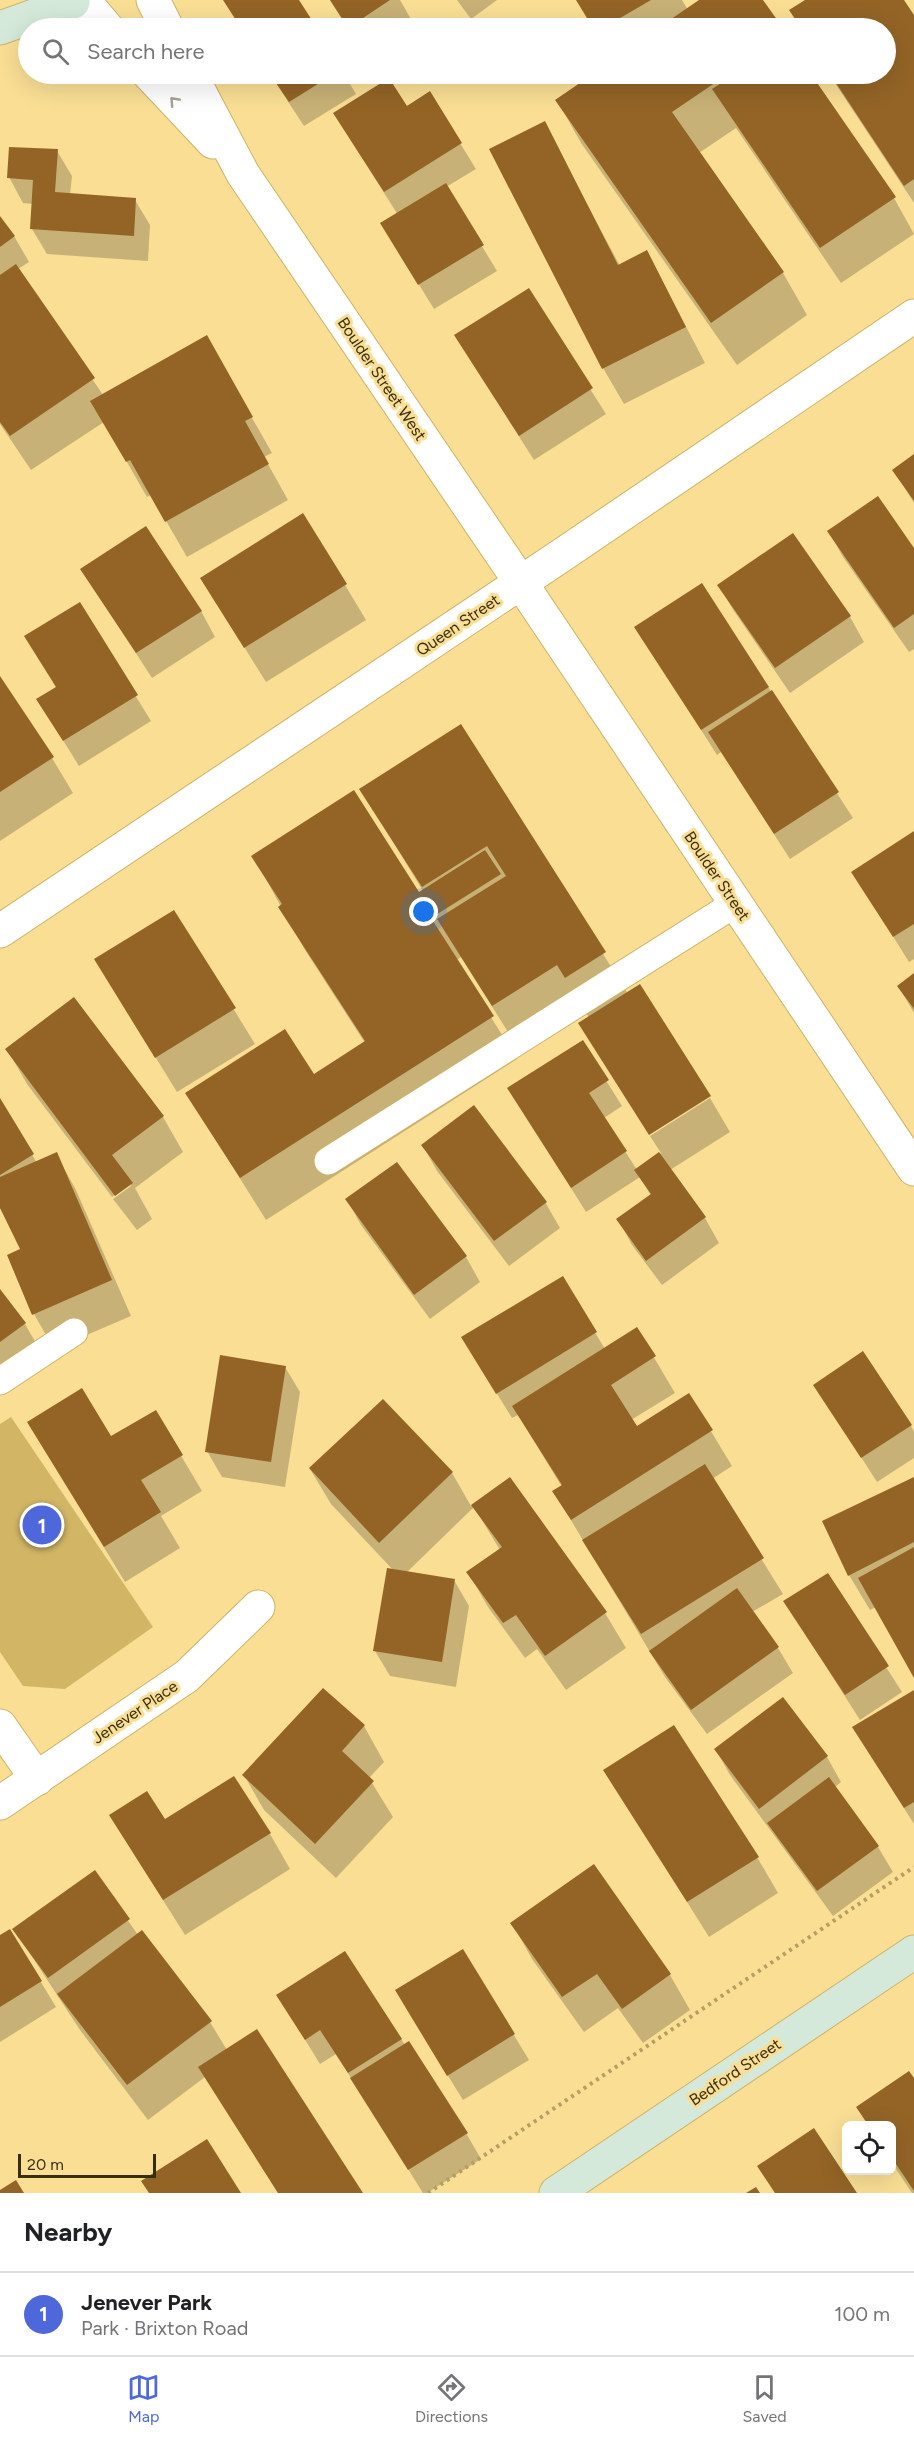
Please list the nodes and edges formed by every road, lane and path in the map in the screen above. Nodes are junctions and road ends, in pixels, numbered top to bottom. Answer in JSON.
{"nodes":[{"id":1,"x":153,"y":0,"type":"edge"},
{"id":2,"x":81,"y":1,"type":"edge"},
{"id":3,"x":30,"y":18,"type":"edge"},
{"id":4,"x":97,"y":18,"type":"edge"},
{"id":5,"x":162,"y":18,"type":"edge"},
{"id":6,"x":18,"y":22,"type":"edge"},
{"id":7,"x":0,"y":28,"type":"edge"},
{"id":8,"x":158,"y":84,"type":"edge"},
{"id":9,"x":195,"y":84,"type":"edge"},
{"id":10,"x":243,"y":174,"type":"junction"},
{"id":11,"x":914,"y":316,"type":"edge"},
{"id":12,"x":521,"y":583,"type":"junction"},
{"id":13,"x":736,"y":903,"type":"junction"},
{"id":14,"x":0,"y":931,"type":"edge"},
{"id":15,"x":328,"y":1161,"type":"dead end"},
{"id":16,"x":914,"y":1169,"type":"edge"},
{"id":17,"x":74,"y":1332,"type":"dead end"},
{"id":18,"x":0,"y":1381,"type":"edge"},
{"id":19,"x":258,"y":1607,"type":"dead end"},
{"id":20,"x":0,"y":1725,"type":"edge"},
{"id":21,"x":37,"y":1779,"type":"junction"},
{"id":22,"x":0,"y":1803,"type":"edge"},
{"id":23,"x":914,"y":1867,"type":"edge"},
{"id":24,"x":914,"y":1952,"type":"edge"},
{"id":25,"x":428,"y":2193,"type":"edge"},
{"id":26,"x":556,"y":2193,"type":"edge"}],
"edges":[{"from":1,"to":5,"type":"street"},
{"from":2,"to":3,"type":"street"},
{"from":2,"to":4,"type":"street"},
{"from":6,"to":7,"type":"street"},
{"from":10,"to":8,"type":"street","name":"Boulder Street West","one_way":true},
{"from":9,"to":10,"type":"street","name":"Boulder Street West"},
{"from":10,"to":12,"type":"street","name":"Boulder Street West"},
{"from":11,"to":12,"type":"street","name":"Queen Street"},
{"from":12,"to":13,"type":"street","name":"Boulder Street"},
{"from":12,"to":14,"type":"street","name":"Queen Street"},
{"from":13,"to":15,"type":"lane"},
{"from":13,"to":16,"type":"street","name":"Boulder Street"},
{"from":17,"to":18,"type":"lane"},
{"from":19,"to":21,"type":"street","name":"Jenever Place"},
{"from":20,"to":21,"type":"street"},
{"from":21,"to":22,"type":"street","name":"Jenever Place"},
{"from":23,"to":25,"type":"path"},
{"from":24,"to":26,"type":"street","name":"Bedford Street"}]}
